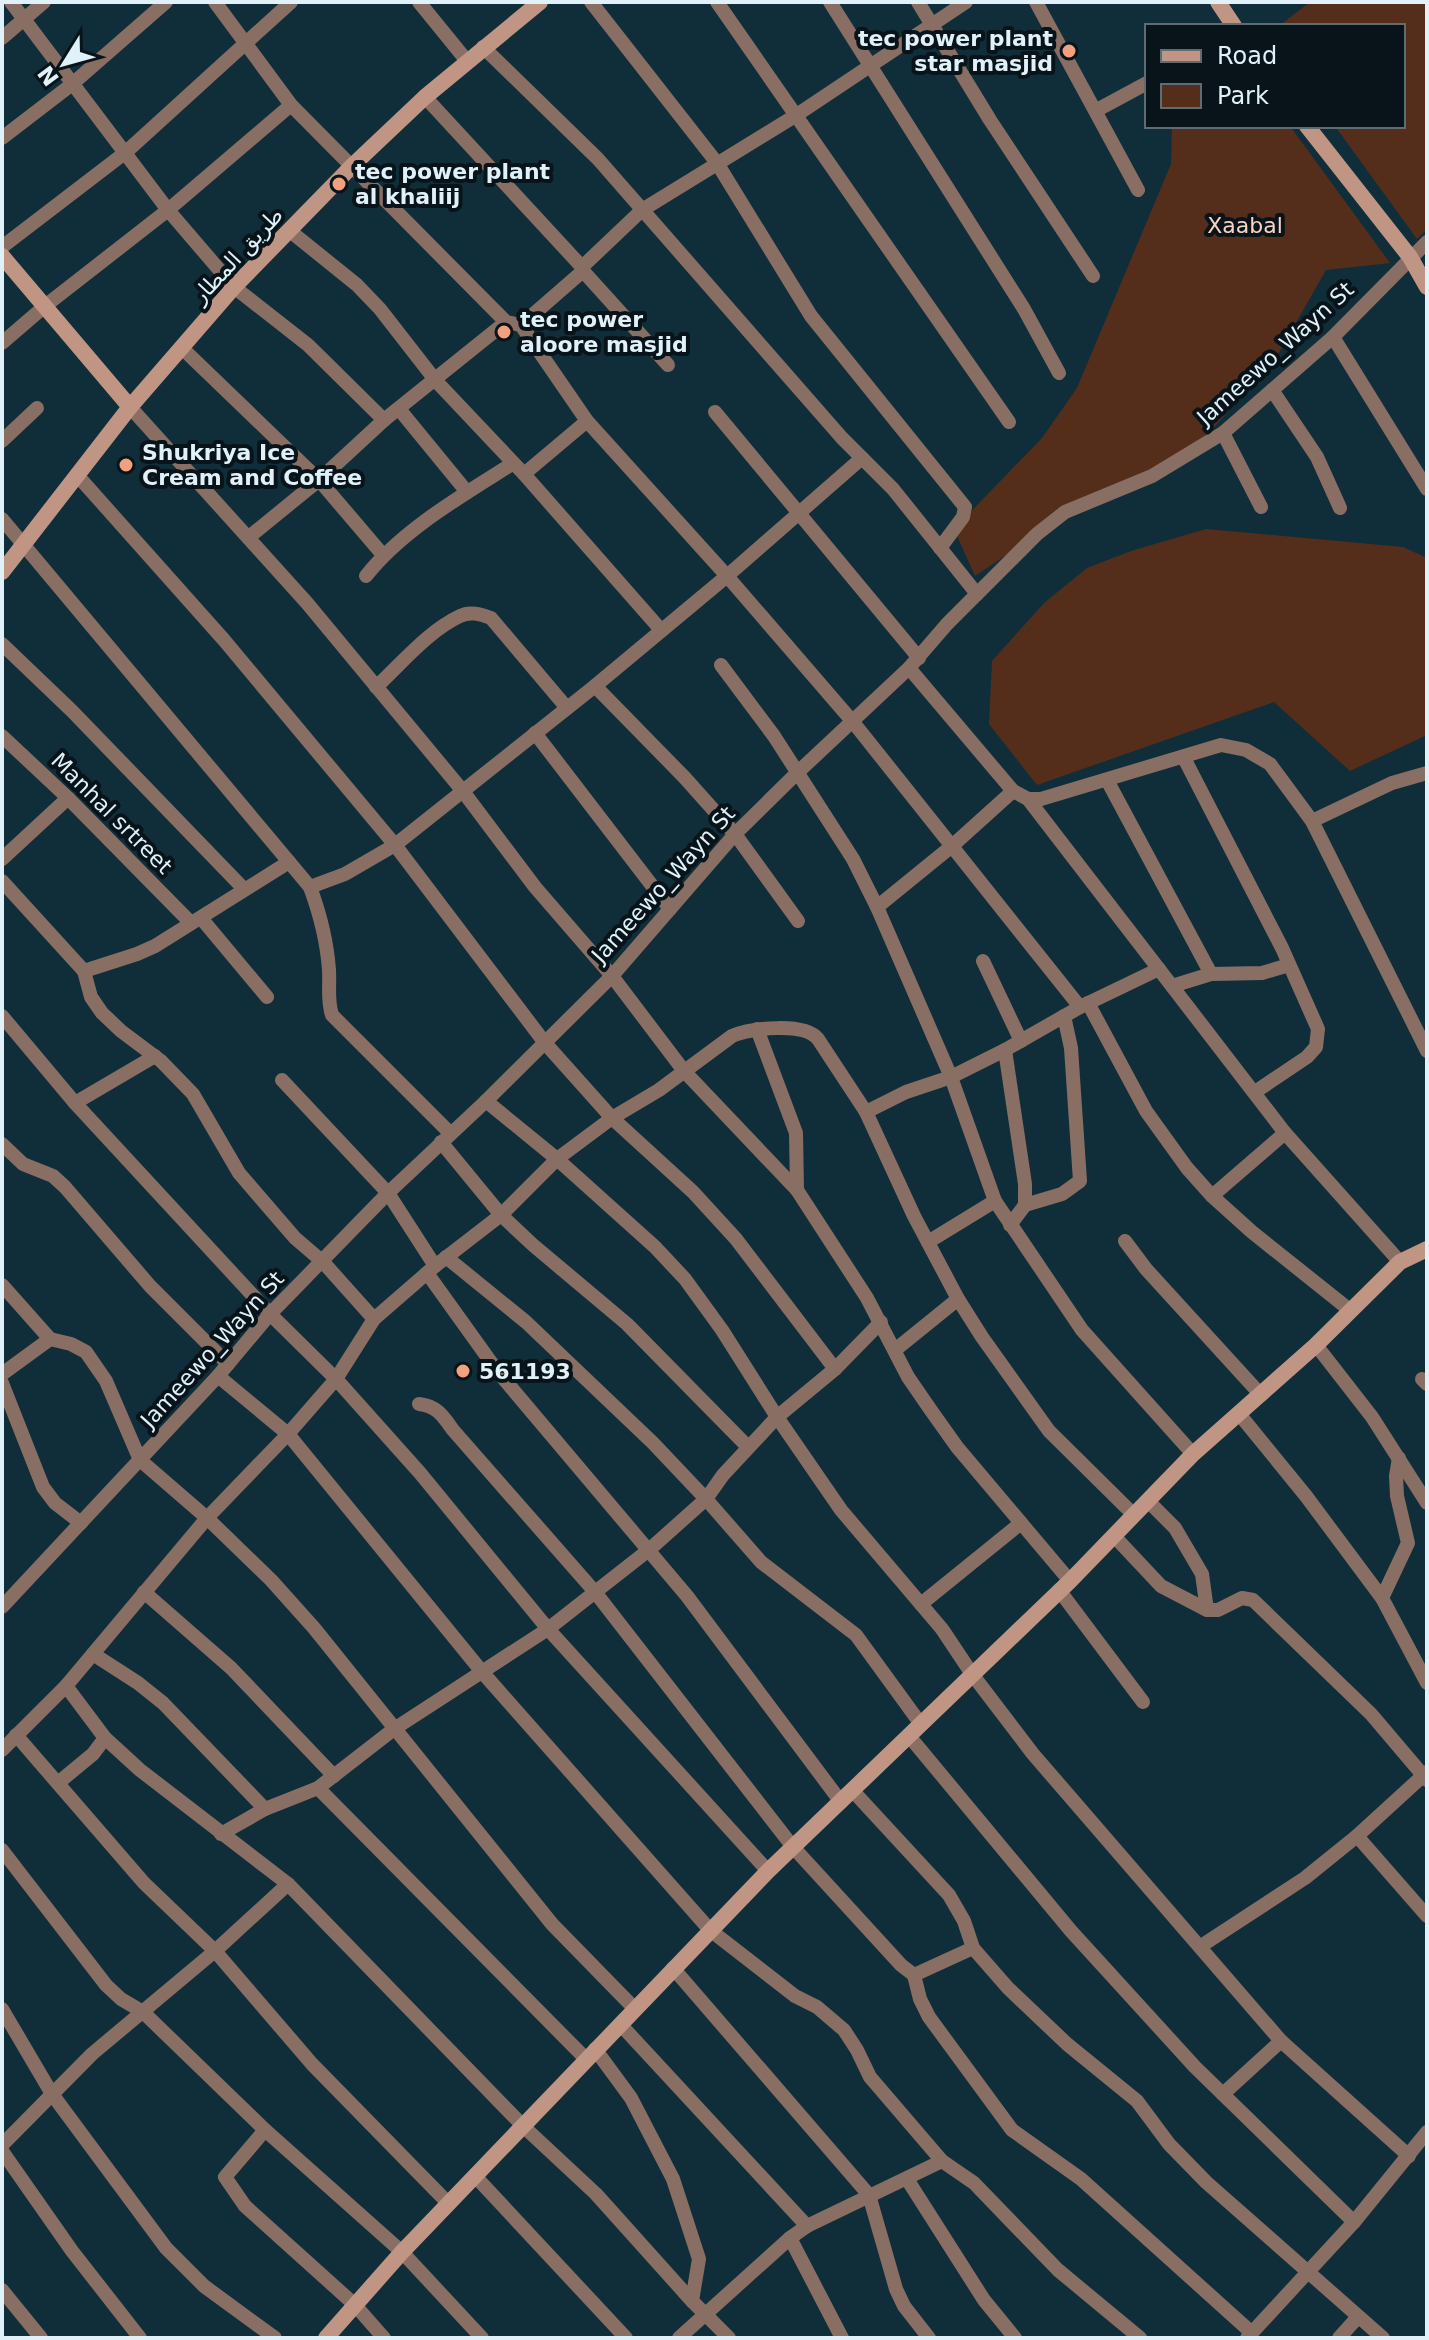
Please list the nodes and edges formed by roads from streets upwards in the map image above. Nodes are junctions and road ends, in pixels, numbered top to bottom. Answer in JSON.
{"nodes":[{"id":1,"x":11,"y":2,"type":"edge"},
{"id":2,"x":44,"y":2,"type":"edge"},
{"id":3,"x":166,"y":2,"type":"edge"},
{"id":4,"x":215,"y":2,"type":"edge"},
{"id":5,"x":291,"y":2,"type":"edge"},
{"id":6,"x":419,"y":2,"type":"edge"},
{"id":7,"x":540,"y":2,"type":"edge"},
{"id":8,"x":591,"y":2,"type":"edge"},
{"id":9,"x":717,"y":2,"type":"edge"},
{"id":10,"x":830,"y":2,"type":"edge"},
{"id":11,"x":918,"y":2,"type":"edge"},
{"id":12,"x":966,"y":2,"type":"edge"},
{"id":13,"x":1036,"y":2,"type":"edge"},
{"id":14,"x":1218,"y":2,"type":"edge"},
{"id":15,"x":23,"y":20,"type":"junction"},
{"id":16,"x":931,"y":23,"type":"junction"},
{"id":17,"x":1233,"y":24,"type":"edge"},
{"id":18,"x":2,"y":38,"type":"edge"},
{"id":19,"x":246,"y":41,"type":"junction"},
{"id":20,"x":483,"y":47,"type":"junction"},
{"id":21,"x":467,"y":61,"type":"junction"},
{"id":22,"x":870,"y":67,"type":"junction"},
{"id":23,"x":1145,"y":84,"type":"edge"},
{"id":24,"x":71,"y":85,"type":"junction"},
{"id":25,"x":425,"y":97,"type":"junction"},
{"id":26,"x":291,"y":105,"type":"junction"},
{"id":27,"x":1097,"y":110,"type":"junction"},
{"id":28,"x":795,"y":116,"type":"junction"},
{"id":29,"x":1309,"y":128,"type":"edge"},
{"id":30,"x":2,"y":138,"type":"edge"},
{"id":31,"x":126,"y":152,"type":"junction"},
{"id":32,"x":717,"y":163,"type":"junction"},
{"id":33,"x":352,"y":166,"type":"junction"},
{"id":34,"x":1138,"y":190,"type":"dead end"},
{"id":35,"x":168,"y":210,"type":"junction"},
{"id":36,"x":642,"y":210,"type":"junction"},
{"id":37,"x":290,"y":231,"type":"junction"},
{"id":38,"x":1427,"y":242,"type":"edge"},
{"id":39,"x":2,"y":247,"type":"edge"},
{"id":40,"x":2,"y":256,"type":"edge"},
{"id":41,"x":1410,"y":257,"type":"junction"},
{"id":42,"x":583,"y":269,"type":"junction"},
{"id":43,"x":1093,"y":276,"type":"dead end"},
{"id":44,"x":234,"y":287,"type":"junction"},
{"id":45,"x":1427,"y":287,"type":"edge"},
{"id":46,"x":45,"y":306,"type":"junction"},
{"id":47,"x":513,"y":324,"type":"junction"},
{"id":48,"x":1333,"y":337,"type":"junction"},
{"id":49,"x":2,"y":343,"type":"edge"},
{"id":50,"x":183,"y":349,"type":"junction"},
{"id":51,"x":668,"y":365,"type":"dead end"},
{"id":52,"x":1059,"y":373,"type":"dead end"},
{"id":53,"x":436,"y":381,"type":"junction"},
{"id":54,"x":1272,"y":390,"type":"junction"},
{"id":55,"x":130,"y":407,"type":"junction"},
{"id":56,"x":37,"y":408,"type":"dead end"},
{"id":57,"x":399,"y":409,"type":"junction"},
{"id":58,"x":715,"y":412,"type":"dead end"},
{"id":59,"x":384,"y":420,"type":"junction"},
{"id":60,"x":587,"y":421,"type":"junction"},
{"id":61,"x":1009,"y":422,"type":"dead end"},
{"id":62,"x":1223,"y":433,"type":"junction"},
{"id":63,"x":2,"y":441,"type":"edge"},
{"id":64,"x":862,"y":458,"type":"junction"},
{"id":65,"x":518,"y":469,"type":"junction"},
{"id":66,"x":77,"y":475,"type":"junction"},
{"id":67,"x":319,"y":480,"type":"junction"},
{"id":68,"x":1427,"y":489,"type":"edge"},
{"id":69,"x":467,"y":492,"type":"junction"},
{"id":70,"x":1261,"y":507,"type":"dead end"},
{"id":71,"x":1340,"y":508,"type":"dead end"},
{"id":72,"x":797,"y":513,"type":"junction"},
{"id":73,"x":2,"y":519,"type":"edge"},
{"id":74,"x":249,"y":537,"type":"junction"},
{"id":75,"x":23,"y":543,"type":"junction"},
{"id":76,"x":940,"y":548,"type":"junction"},
{"id":77,"x":383,"y":555,"type":"junction"},
{"id":78,"x":2,"y":572,"type":"edge"},
{"id":79,"x":366,"y":576,"type":"dead end"},
{"id":80,"x":727,"y":576,"type":"junction"},
{"id":81,"x":977,"y":594,"type":"junction"},
{"id":82,"x":661,"y":630,"type":"junction"},
{"id":83,"x":2,"y":644,"type":"edge"},
{"id":84,"x":914,"y":663,"type":"junction"},
{"id":85,"x":721,"y":665,"type":"dead end"},
{"id":86,"x":595,"y":686,"type":"junction"},
{"id":87,"x":376,"y":687,"type":"junction"},
{"id":88,"x":567,"y":708,"type":"junction"},
{"id":89,"x":853,"y":722,"type":"junction"},
{"id":90,"x":535,"y":733,"type":"junction"},
{"id":91,"x":2,"y":736,"type":"edge"},
{"id":92,"x":1184,"y":758,"type":"junction"},
{"id":93,"x":797,"y":773,"type":"junction"},
{"id":94,"x":1425,"y":779,"type":"edge"},
{"id":95,"x":1107,"y":780,"type":"junction"},
{"id":96,"x":462,"y":790,"type":"junction"},
{"id":97,"x":1013,"y":791,"type":"junction"},
{"id":98,"x":68,"y":798,"type":"junction"},
{"id":99,"x":1028,"y":799,"type":"junction"},
{"id":100,"x":1312,"y":821,"type":"junction"},
{"id":101,"x":735,"y":834,"type":"junction"},
{"id":102,"x":395,"y":845,"type":"junction"},
{"id":103,"x":952,"y":846,"type":"junction"},
{"id":104,"x":2,"y":859,"type":"edge"},
{"id":105,"x":289,"y":862,"type":"junction"},
{"id":106,"x":2,"y":881,"type":"edge"},
{"id":107,"x":310,"y":887,"type":"junction"},
{"id":108,"x":243,"y":888,"type":"junction"},
{"id":109,"x":877,"y":907,"type":"junction"},
{"id":110,"x":670,"y":909,"type":"junction"},
{"id":111,"x":196,"y":920,"type":"junction"},
{"id":112,"x":798,"y":921,"type":"dead end"},
{"id":113,"x":983,"y":961,"type":"dead end"},
{"id":114,"x":1289,"y":965,"type":"junction"},
{"id":115,"x":1159,"y":969,"type":"junction"},
{"id":116,"x":84,"y":971,"type":"junction"},
{"id":117,"x":1211,"y":974,"type":"junction"},
{"id":118,"x":612,"y":976,"type":"junction"},
{"id":119,"x":1172,"y":986,"type":"junction"},
{"id":120,"x":267,"y":997,"type":"dead end"},
{"id":121,"x":1084,"y":1005,"type":"junction"},
{"id":122,"x":2,"y":1016,"type":"edge"},
{"id":123,"x":1064,"y":1016,"type":"junction"},
{"id":124,"x":757,"y":1029,"type":"junction"},
{"id":125,"x":1021,"y":1041,"type":"junction"},
{"id":126,"x":545,"y":1043,"type":"junction"},
{"id":127,"x":1005,"y":1050,"type":"junction"},
{"id":128,"x":1427,"y":1051,"type":"edge"},
{"id":129,"x":155,"y":1056,"type":"junction"},
{"id":130,"x":684,"y":1071,"type":"junction"},
{"id":131,"x":951,"y":1077,"type":"junction"},
{"id":132,"x":282,"y":1080,"type":"dead end"},
{"id":133,"x":1255,"y":1092,"type":"junction"},
{"id":134,"x":486,"y":1101,"type":"junction"},
{"id":135,"x":75,"y":1103,"type":"junction"},
{"id":136,"x":866,"y":1112,"type":"junction"},
{"id":137,"x":612,"y":1118,"type":"junction"},
{"id":138,"x":1285,"y":1133,"type":"junction"},
{"id":139,"x":445,"y":1138,"type":"junction"},
{"id":140,"x":2,"y":1144,"type":"edge"},
{"id":141,"x":557,"y":1159,"type":"junction"},
{"id":142,"x":797,"y":1190,"type":"junction"},
{"id":143,"x":388,"y":1193,"type":"junction"},
{"id":144,"x":1212,"y":1196,"type":"junction"},
{"id":145,"x":995,"y":1201,"type":"junction"},
{"id":146,"x":1025,"y":1205,"type":"junction"},
{"id":147,"x":501,"y":1215,"type":"junction"},
{"id":148,"x":1010,"y":1225,"type":"junction"},
{"id":149,"x":1125,"y":1241,"type":"dead end"},
{"id":150,"x":928,"y":1242,"type":"junction"},
{"id":151,"x":1427,"y":1249,"type":"edge"},
{"id":152,"x":323,"y":1262,"type":"junction"},
{"id":153,"x":1400,"y":1262,"type":"junction"},
{"id":154,"x":436,"y":1265,"type":"junction"},
{"id":155,"x":2,"y":1285,"type":"edge"},
{"id":156,"x":958,"y":1299,"type":"junction"},
{"id":157,"x":1351,"y":1311,"type":"junction"},
{"id":158,"x":270,"y":1314,"type":"junction"},
{"id":159,"x":374,"y":1319,"type":"junction"},
{"id":160,"x":881,"y":1322,"type":"junction"},
{"id":161,"x":50,"y":1339,"type":"junction"},
{"id":162,"x":1316,"y":1345,"type":"junction"},
{"id":163,"x":895,"y":1350,"type":"junction"},
{"id":164,"x":835,"y":1369,"type":"junction"},
{"id":165,"x":223,"y":1370,"type":"junction"},
{"id":166,"x":2,"y":1374,"type":"edge"},
{"id":167,"x":336,"y":1379,"type":"junction"},
{"id":168,"x":2,"y":1383,"type":"edge"},
{"id":169,"x":1261,"y":1395,"type":"junction"},
{"id":170,"x":419,"y":1404,"type":"dead end"},
{"id":171,"x":1240,"y":1415,"type":"junction"},
{"id":172,"x":777,"y":1417,"type":"junction"},
{"id":173,"x":288,"y":1434,"type":"junction"},
{"id":174,"x":748,"y":1447,"type":"junction"},
{"id":175,"x":1193,"y":1454,"type":"junction"},
{"id":176,"x":1399,"y":1458,"type":"junction"},
{"id":177,"x":140,"y":1460,"type":"junction"},
{"id":178,"x":706,"y":1499,"type":"junction"},
{"id":179,"x":1148,"y":1501,"type":"junction"},
{"id":180,"x":1427,"y":1503,"type":"edge"},
{"id":181,"x":1134,"y":1515,"type":"junction"},
{"id":182,"x":207,"y":1518,"type":"junction"},
{"id":183,"x":81,"y":1523,"type":"junction"},
{"id":184,"x":1021,"y":1523,"type":"junction"},
{"id":185,"x":1114,"y":1536,"type":"junction"},
{"id":186,"x":650,"y":1549,"type":"junction"},
{"id":187,"x":1065,"y":1585,"type":"junction"},
{"id":188,"x":144,"y":1592,"type":"junction"},
{"id":189,"x":595,"y":1592,"type":"junction"},
{"id":190,"x":1382,"y":1598,"type":"junction"},
{"id":191,"x":921,"y":1604,"type":"junction"},
{"id":192,"x":2,"y":1607,"type":"edge"},
{"id":193,"x":1207,"y":1610,"type":"junction"},
{"id":194,"x":548,"y":1629,"type":"junction"},
{"id":195,"x":93,"y":1654,"type":"junction"},
{"id":196,"x":483,"y":1673,"type":"junction"},
{"id":197,"x":972,"y":1674,"type":"junction"},
{"id":198,"x":1427,"y":1683,"type":"edge"},
{"id":199,"x":66,"y":1686,"type":"junction"},
{"id":200,"x":1143,"y":1702,"type":"dead end"},
{"id":201,"x":394,"y":1729,"type":"junction"},
{"id":202,"x":914,"y":1730,"type":"junction"},
{"id":203,"x":16,"y":1735,"type":"junction"},
{"id":204,"x":105,"y":1738,"type":"junction"},
{"id":205,"x":2,"y":1750,"type":"edge"},
{"id":206,"x":334,"y":1776,"type":"junction"},
{"id":207,"x":1426,"y":1776,"type":"edge"},
{"id":208,"x":58,"y":1783,"type":"junction"},
{"id":209,"x":318,"y":1788,"type":"junction"},
{"id":210,"x":847,"y":1796,"type":"junction"},
{"id":211,"x":265,"y":1809,"type":"junction"},
{"id":212,"x":221,"y":1834,"type":"junction"},
{"id":213,"x":1357,"y":1836,"type":"junction"},
{"id":214,"x":793,"y":1847,"type":"junction"},
{"id":215,"x":2,"y":1850,"type":"edge"},
{"id":216,"x":768,"y":1871,"type":"junction"},
{"id":217,"x":288,"y":1884,"type":"junction"},
{"id":218,"x":1427,"y":1916,"type":"edge"},
{"id":219,"x":710,"y":1930,"type":"junction"},
{"id":220,"x":1201,"y":1946,"type":"junction"},
{"id":221,"x":973,"y":1948,"type":"junction"},
{"id":222,"x":215,"y":1951,"type":"junction"},
{"id":223,"x":673,"y":1968,"type":"junction"},
{"id":224,"x":914,"y":1975,"type":"junction"},
{"id":225,"x":2,"y":2009,"type":"edge"},
{"id":226,"x":635,"y":2009,"type":"junction"},
{"id":227,"x":143,"y":2012,"type":"junction"},
{"id":228,"x":620,"y":2024,"type":"junction"},
{"id":229,"x":1281,"y":2041,"type":"junction"},
{"id":230,"x":591,"y":2055,"type":"junction"},
{"id":231,"x":52,"y":2094,"type":"junction"},
{"id":232,"x":1223,"y":2094,"type":"junction"},
{"id":233,"x":523,"y":2126,"type":"junction"},
{"id":234,"x":265,"y":2130,"type":"junction"},
{"id":235,"x":1427,"y":2132,"type":"edge"},
{"id":236,"x":2,"y":2148,"type":"edge"},
{"id":237,"x":1417,"y":2154,"type":"edge"},
{"id":238,"x":942,"y":2161,"type":"junction"},
{"id":239,"x":475,"y":2176,"type":"junction"},
{"id":240,"x":907,"y":2179,"type":"junction"},
{"id":241,"x":869,"y":2195,"type":"junction"},
{"id":242,"x":449,"y":2204,"type":"junction"},
{"id":243,"x":1354,"y":2222,"type":"junction"},
{"id":244,"x":807,"y":2226,"type":"junction"},
{"id":245,"x":790,"y":2238,"type":"junction"},
{"id":246,"x":402,"y":2252,"type":"junction"},
{"id":247,"x":1309,"y":2271,"type":"junction"},
{"id":248,"x":2,"y":2290,"type":"edge"},
{"id":249,"x":692,"y":2301,"type":"junction"},
{"id":250,"x":355,"y":2305,"type":"junction"},
{"id":251,"x":707,"y":2314,"type":"junction"},
{"id":252,"x":1357,"y":2318,"type":"junction"},
{"id":253,"x":1249,"y":2335,"type":"edge"},
{"id":254,"x":41,"y":2338,"type":"edge"},
{"id":255,"x":140,"y":2338,"type":"edge"},
{"id":256,"x":275,"y":2338,"type":"edge"},
{"id":257,"x":326,"y":2338,"type":"edge"},
{"id":258,"x":384,"y":2338,"type":"edge"},
{"id":259,"x":482,"y":2338,"type":"edge"},
{"id":260,"x":626,"y":2338,"type":"edge"},
{"id":261,"x":679,"y":2338,"type":"edge"},
{"id":262,"x":729,"y":2338,"type":"edge"},
{"id":263,"x":842,"y":2338,"type":"edge"},
{"id":264,"x":929,"y":2338,"type":"edge"},
{"id":265,"x":1015,"y":2338,"type":"edge"},
{"id":266,"x":1140,"y":2338,"type":"edge"},
{"id":267,"x":1339,"y":2338,"type":"edge"},
{"id":268,"x":1383,"y":2338,"type":"edge"}],
"edges":[{"from":1,"to":15,"type":"street"},
{"from":2,"to":15,"type":"street"},
{"from":3,"to":24,"type":"street"},
{"from":4,"to":19,"type":"street"},
{"from":5,"to":19,"type":"street"},
{"from":6,"to":21,"type":"street"},
{"from":7,"to":20,"type":"street","name":"طريق المطار"},
{"from":8,"to":32,"type":"street"},
{"from":9,"to":28,"type":"street"},
{"from":10,"to":22,"type":"street"},
{"from":11,"to":16,"type":"street"},
{"from":12,"to":16,"type":"street"},
{"from":13,"to":27,"type":"street"},
{"from":14,"to":17,"type":"street"},
{"from":15,"to":18,"type":"street"},
{"from":15,"to":24,"type":"street"},
{"from":16,"to":22,"type":"street"},
{"from":16,"to":43,"type":"street"},
{"from":19,"to":26,"type":"street"},
{"from":19,"to":31,"type":"street"},
{"from":20,"to":21,"type":"street","name":"طريق المطار"},
{"from":20,"to":36,"type":"street"},
{"from":21,"to":25,"type":"street","name":"طريق المطار"},
{"from":22,"to":28,"type":"street"},
{"from":22,"to":52,"type":"street"},
{"from":23,"to":27,"type":"street"},
{"from":24,"to":30,"type":"street"},
{"from":24,"to":31,"type":"street"},
{"from":25,"to":33,"type":"street","name":"طريق المطار"},
{"from":25,"to":42,"type":"street"},
{"from":26,"to":33,"type":"street"},
{"from":26,"to":35,"type":"street"},
{"from":27,"to":34,"type":"street"},
{"from":28,"to":32,"type":"street"},
{"from":28,"to":61,"type":"street"},
{"from":29,"to":41,"type":"street"},
{"from":31,"to":35,"type":"street"},
{"from":31,"to":39,"type":"street"},
{"from":32,"to":36,"type":"street"},
{"from":32,"to":76,"type":"street"},
{"from":33,"to":37,"type":"street","name":"طريق المطار"},
{"from":33,"to":47,"type":"street"},
{"from":35,"to":44,"type":"street"},
{"from":35,"to":46,"type":"street"},
{"from":36,"to":42,"type":"street"},
{"from":36,"to":64,"type":"street"},
{"from":37,"to":44,"type":"street","name":"طريق المطار"},
{"from":37,"to":53,"type":"street"},
{"from":38,"to":41,"type":"street","name":"Jameewo_Wayn St"},
{"from":40,"to":46,"type":"street"},
{"from":41,"to":45,"type":"street"},
{"from":41,"to":48,"type":"street","name":"Jameewo_Wayn St"},
{"from":42,"to":47,"type":"street"},
{"from":42,"to":51,"type":"street"},
{"from":44,"to":50,"type":"street","name":"طريق المطار"},
{"from":44,"to":59,"type":"street"},
{"from":46,"to":49,"type":"street"},
{"from":46,"to":55,"type":"street"},
{"from":47,"to":53,"type":"street"},
{"from":47,"to":60,"type":"street"},
{"from":48,"to":54,"type":"street","name":"Jameewo_Wayn St"},
{"from":48,"to":68,"type":"street"},
{"from":50,"to":55,"type":"street","name":"طريق المطار"},
{"from":50,"to":67,"type":"street"},
{"from":53,"to":57,"type":"street"},
{"from":53,"to":65,"type":"street"},
{"from":54,"to":62,"type":"street","name":"Jameewo_Wayn St"},
{"from":54,"to":71,"type":"street"},
{"from":55,"to":66,"type":"street","name":"طريق المطار"},
{"from":55,"to":74,"type":"street"},
{"from":56,"to":63,"type":"street"},
{"from":57,"to":59,"type":"street"},
{"from":57,"to":69,"type":"street"},
{"from":58,"to":72,"type":"street"},
{"from":59,"to":67,"type":"street"},
{"from":60,"to":65,"type":"street"},
{"from":60,"to":80,"type":"street"},
{"from":62,"to":70,"type":"street"},
{"from":62,"to":81,"type":"street","name":"Jameewo_Wayn St"},
{"from":64,"to":72,"type":"street"},
{"from":64,"to":76,"type":"street"},
{"from":65,"to":69,"type":"street"},
{"from":65,"to":82,"type":"street"},
{"from":66,"to":75,"type":"street","name":"طريق المطار"},
{"from":66,"to":102,"type":"street"},
{"from":67,"to":74,"type":"street"},
{"from":67,"to":77,"type":"street"},
{"from":69,"to":77,"type":"street"},
{"from":72,"to":80,"type":"street"},
{"from":72,"to":84,"type":"street"},
{"from":73,"to":75,"type":"street"},
{"from":74,"to":87,"type":"street"},
{"from":75,"to":78,"type":"street","name":"طريق المطار"},
{"from":75,"to":105,"type":"street"},
{"from":76,"to":81,"type":"street"},
{"from":77,"to":79,"type":"street"},
{"from":80,"to":82,"type":"street"},
{"from":80,"to":89,"type":"street"},
{"from":81,"to":84,"type":"street","name":"Jameewo_Wayn St"},
{"from":82,"to":86,"type":"street"},
{"from":83,"to":108,"type":"street"},
{"from":84,"to":89,"type":"street","name":"Jameewo_Wayn St"},
{"from":84,"to":97,"type":"street"},
{"from":85,"to":93,"type":"street"},
{"from":86,"to":88,"type":"street"},
{"from":86,"to":101,"type":"street"},
{"from":87,"to":88,"type":"street"},
{"from":87,"to":96,"type":"street"},
{"from":88,"to":90,"type":"street"},
{"from":89,"to":93,"type":"street","name":"Jameewo_Wayn St"},
{"from":89,"to":103,"type":"street"},
{"from":90,"to":96,"type":"street"},
{"from":90,"to":110,"type":"street"},
{"from":91,"to":98,"type":"street","name":"Manhal srtreet"},
{"from":92,"to":95,"type":"street"},
{"from":92,"to":100,"type":"street"},
{"from":92,"to":114,"type":"street"},
{"from":93,"to":101,"type":"street","name":"Jameewo_Wayn St"},
{"from":93,"to":109,"type":"street"},
{"from":94,"to":100,"type":"street"},
{"from":95,"to":99,"type":"street"},
{"from":95,"to":117,"type":"street"},
{"from":96,"to":102,"type":"street"},
{"from":96,"to":118,"type":"street"},
{"from":97,"to":99,"type":"street"},
{"from":97,"to":103,"type":"street"},
{"from":98,"to":104,"type":"street"},
{"from":98,"to":111,"type":"street","name":"Manhal srtreet"},
{"from":99,"to":115,"type":"street"},
{"from":100,"to":128,"type":"street"},
{"from":101,"to":110,"type":"street","name":"Jameewo_Wayn St"},
{"from":101,"to":112,"type":"street"},
{"from":102,"to":107,"type":"street"},
{"from":102,"to":126,"type":"street"},
{"from":103,"to":109,"type":"street"},
{"from":103,"to":121,"type":"street"},
{"from":105,"to":107,"type":"street"},
{"from":105,"to":108,"type":"street"},
{"from":106,"to":116,"type":"street"},
{"from":107,"to":139,"type":"street"},
{"from":108,"to":111,"type":"street"},
{"from":109,"to":131,"type":"street"},
{"from":110,"to":118,"type":"street","name":"Jameewo_Wayn St"},
{"from":111,"to":116,"type":"street"},
{"from":111,"to":120,"type":"street","name":"Manhal srtreet"},
{"from":113,"to":125,"type":"street"},
{"from":114,"to":117,"type":"street"},
{"from":114,"to":133,"type":"street"},
{"from":115,"to":119,"type":"street"},
{"from":115,"to":121,"type":"street"},
{"from":116,"to":129,"type":"street"},
{"from":117,"to":119,"type":"street"},
{"from":118,"to":126,"type":"street","name":"Jameewo_Wayn St"},
{"from":118,"to":130,"type":"street"},
{"from":119,"to":133,"type":"street"},
{"from":121,"to":123,"type":"street"},
{"from":121,"to":144,"type":"street"},
{"from":122,"to":135,"type":"street"},
{"from":123,"to":125,"type":"street"},
{"from":123,"to":146,"type":"street"},
{"from":124,"to":130,"type":"street"},
{"from":124,"to":136,"type":"street"},
{"from":124,"to":142,"type":"street"},
{"from":125,"to":127,"type":"street"},
{"from":126,"to":134,"type":"street","name":"Jameewo_Wayn St"},
{"from":126,"to":137,"type":"street"},
{"from":127,"to":131,"type":"street"},
{"from":127,"to":146,"type":"street"},
{"from":129,"to":135,"type":"street"},
{"from":129,"to":152,"type":"street"},
{"from":130,"to":137,"type":"street"},
{"from":130,"to":142,"type":"street"},
{"from":131,"to":136,"type":"street"},
{"from":131,"to":145,"type":"street"},
{"from":132,"to":143,"type":"street"},
{"from":133,"to":138,"type":"street"},
{"from":134,"to":139,"type":"street","name":"Jameewo_Wayn St"},
{"from":134,"to":141,"type":"street"},
{"from":135,"to":158,"type":"street"},
{"from":136,"to":150,"type":"street"},
{"from":137,"to":141,"type":"street"},
{"from":137,"to":164,"type":"street"},
{"from":138,"to":144,"type":"street"},
{"from":138,"to":153,"type":"street"},
{"from":139,"to":143,"type":"street","name":"Jameewo_Wayn St"},
{"from":139,"to":147,"type":"street"},
{"from":140,"to":165,"type":"street"},
{"from":141,"to":147,"type":"street"},
{"from":141,"to":172,"type":"street"},
{"from":142,"to":160,"type":"street"},
{"from":143,"to":152,"type":"street","name":"Jameewo_Wayn St"},
{"from":143,"to":154,"type":"street"},
{"from":144,"to":157,"type":"street"},
{"from":145,"to":148,"type":"street"},
{"from":145,"to":150,"type":"street"},
{"from":146,"to":148,"type":"street"},
{"from":147,"to":154,"type":"street"},
{"from":147,"to":174,"type":"street"},
{"from":148,"to":175,"type":"street"},
{"from":149,"to":169,"type":"street"},
{"from":150,"to":156,"type":"street"},
{"from":151,"to":153,"type":"street"},
{"from":152,"to":158,"type":"street","name":"Jameewo_Wayn St"},
{"from":152,"to":159,"type":"street"},
{"from":153,"to":157,"type":"street"},
{"from":154,"to":159,"type":"street"},
{"from":154,"to":178,"type":"street"},
{"from":154,"to":186,"type":"street"},
{"from":155,"to":161,"type":"street"},
{"from":156,"to":163,"type":"street"},
{"from":156,"to":181,"type":"street"},
{"from":157,"to":162,"type":"street"},
{"from":158,"to":165,"type":"street","name":"Jameewo_Wayn St"},
{"from":158,"to":167,"type":"street"},
{"from":159,"to":167,"type":"street"},
{"from":160,"to":163,"type":"street"},
{"from":160,"to":164,"type":"street"},
{"from":161,"to":166,"type":"street"},
{"from":161,"to":177,"type":"street"},
{"from":162,"to":169,"type":"street"},
{"from":162,"to":176,"type":"street"},
{"from":163,"to":184,"type":"street"},
{"from":164,"to":172,"type":"street"},
{"from":165,"to":173,"type":"street"},
{"from":165,"to":177,"type":"street","name":"Jameewo_Wayn St"},
{"from":167,"to":173,"type":"street"},
{"from":167,"to":194,"type":"street"},
{"from":168,"to":183,"type":"street"},
{"from":169,"to":171,"type":"street"},
{"from":170,"to":189,"type":"street"},
{"from":171,"to":175,"type":"street"},
{"from":171,"to":190,"type":"street"},
{"from":172,"to":174,"type":"street"},
{"from":172,"to":191,"type":"street"},
{"from":173,"to":182,"type":"street"},
{"from":173,"to":196,"type":"street"},
{"from":174,"to":178,"type":"street"},
{"from":175,"to":179,"type":"street"},
{"from":176,"to":180,"type":"street"},
{"from":176,"to":190,"type":"street"},
{"from":177,"to":182,"type":"street"},
{"from":177,"to":183,"type":"street","name":"Jameewo_Wayn St"},
{"from":178,"to":186,"type":"street"},
{"from":178,"to":202,"type":"street"},
{"from":179,"to":181,"type":"street"},
{"from":179,"to":193,"type":"street"},
{"from":181,"to":185,"type":"street"},
{"from":182,"to":188,"type":"street"},
{"from":182,"to":201,"type":"street"},
{"from":183,"to":192,"type":"street","name":"Jameewo_Wayn St"},
{"from":184,"to":187,"type":"street"},
{"from":184,"to":191,"type":"street"},
{"from":185,"to":187,"type":"street"},
{"from":185,"to":193,"type":"street"},
{"from":186,"to":189,"type":"street"},
{"from":186,"to":210,"type":"street"},
{"from":187,"to":197,"type":"street"},
{"from":187,"to":200,"type":"street"},
{"from":188,"to":195,"type":"street"},
{"from":188,"to":206,"type":"street"},
{"from":189,"to":194,"type":"street"},
{"from":189,"to":214,"type":"street"},
{"from":190,"to":198,"type":"street"},
{"from":191,"to":197,"type":"street"},
{"from":193,"to":207,"type":"street"},
{"from":194,"to":196,"type":"street"},
{"from":194,"to":216,"type":"street"},
{"from":195,"to":199,"type":"street"},
{"from":195,"to":211,"type":"street"},
{"from":196,"to":201,"type":"street"},
{"from":196,"to":219,"type":"street"},
{"from":197,"to":202,"type":"street"},
{"from":197,"to":220,"type":"street"},
{"from":199,"to":203,"type":"street"},
{"from":199,"to":204,"type":"street"},
{"from":201,"to":206,"type":"street"},
{"from":201,"to":226,"type":"street"},
{"from":202,"to":210,"type":"street"},
{"from":202,"to":232,"type":"street"},
{"from":203,"to":205,"type":"street"},
{"from":203,"to":208,"type":"street"},
{"from":204,"to":208,"type":"street"},
{"from":204,"to":212,"type":"street"},
{"from":206,"to":209,"type":"street"},
{"from":207,"to":213,"type":"street"},
{"from":208,"to":222,"type":"street"},
{"from":209,"to":211,"type":"street"},
{"from":209,"to":230,"type":"street"},
{"from":210,"to":214,"type":"street"},
{"from":210,"to":221,"type":"street"},
{"from":211,"to":212,"type":"street"},
{"from":212,"to":217,"type":"street"},
{"from":213,"to":218,"type":"street"},
{"from":213,"to":220,"type":"street"},
{"from":214,"to":216,"type":"street"},
{"from":214,"to":224,"type":"street"},
{"from":215,"to":227,"type":"street"},
{"from":216,"to":219,"type":"street"},
{"from":217,"to":222,"type":"street"},
{"from":217,"to":233,"type":"street"},
{"from":219,"to":223,"type":"street"},
{"from":219,"to":238,"type":"street"},
{"from":220,"to":229,"type":"street"},
{"from":221,"to":224,"type":"street"},
{"from":221,"to":247,"type":"street"},
{"from":222,"to":227,"type":"street"},
{"from":222,"to":242,"type":"street"},
{"from":223,"to":226,"type":"street"},
{"from":223,"to":241,"type":"street"},
{"from":224,"to":253,"type":"street"},
{"from":225,"to":231,"type":"street"},
{"from":226,"to":228,"type":"street"},
{"from":227,"to":231,"type":"street"},
{"from":227,"to":234,"type":"street"},
{"from":228,"to":230,"type":"street"},
{"from":228,"to":244,"type":"street"},
{"from":229,"to":232,"type":"street"},
{"from":229,"to":237,"type":"street"},
{"from":230,"to":233,"type":"street"},
{"from":230,"to":249,"type":"street"},
{"from":231,"to":236,"type":"street"},
{"from":231,"to":256,"type":"street"},
{"from":232,"to":243,"type":"street"},
{"from":233,"to":239,"type":"street"},
{"from":233,"to":249,"type":"street"},
{"from":234,"to":246,"type":"street"},
{"from":234,"to":250,"type":"street"},
{"from":235,"to":237,"type":"street"},
{"from":236,"to":255,"type":"street"},
{"from":237,"to":243,"type":"street"},
{"from":238,"to":240,"type":"street"},
{"from":238,"to":266,"type":"street"},
{"from":239,"to":242,"type":"street"},
{"from":239,"to":260,"type":"street"},
{"from":240,"to":241,"type":"street"},
{"from":240,"to":265,"type":"street"},
{"from":241,"to":244,"type":"street"},
{"from":241,"to":264,"type":"street"},
{"from":242,"to":246,"type":"street"},
{"from":243,"to":247,"type":"street"},
{"from":244,"to":245,"type":"street"},
{"from":245,"to":251,"type":"street"},
{"from":245,"to":263,"type":"street"},
{"from":246,"to":250,"type":"street"},
{"from":246,"to":259,"type":"street"},
{"from":247,"to":252,"type":"street"},
{"from":247,"to":253,"type":"street"},
{"from":248,"to":254,"type":"street"},
{"from":249,"to":251,"type":"street"},
{"from":250,"to":257,"type":"street"},
{"from":250,"to":258,"type":"street"},
{"from":251,"to":261,"type":"street"},
{"from":251,"to":262,"type":"street"},
{"from":252,"to":267,"type":"street"},
{"from":252,"to":268,"type":"street"}]}
